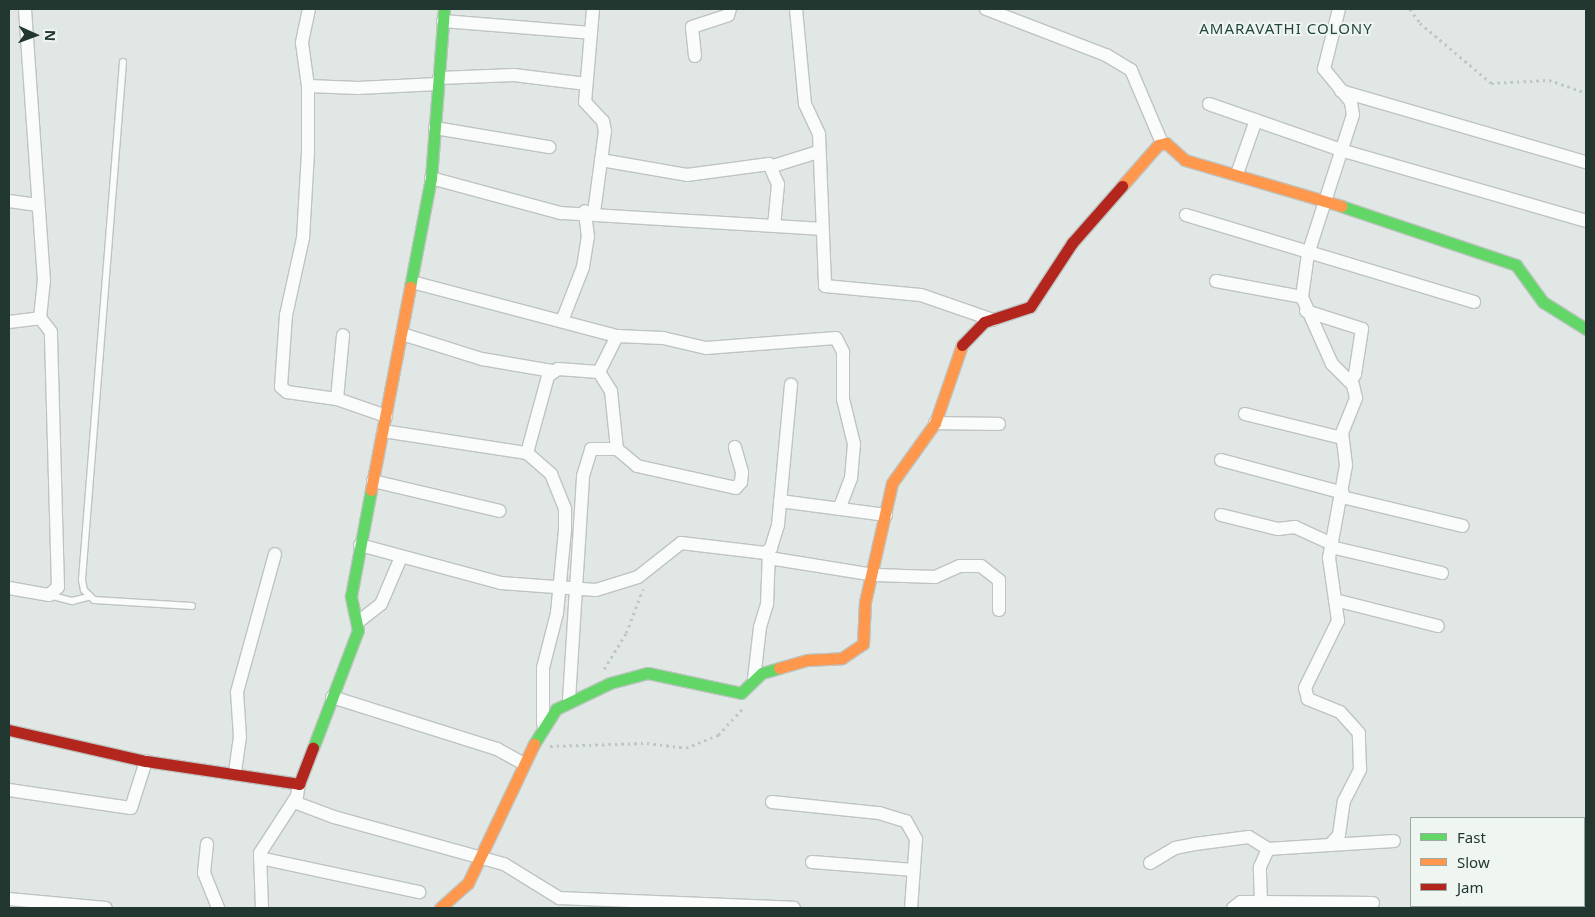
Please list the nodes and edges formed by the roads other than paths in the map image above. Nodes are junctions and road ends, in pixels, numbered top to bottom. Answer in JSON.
{"nodes":[{"id":1,"x":24,"y":9,"type":"edge"},
{"id":2,"x":309,"y":9,"type":"edge"},
{"id":3,"x":593,"y":9,"type":"edge"},
{"id":4,"x":730,"y":9,"type":"edge"},
{"id":5,"x":796,"y":9,"type":"edge"},
{"id":6,"x":986,"y":9,"type":"edge"},
{"id":7,"x":1339,"y":9,"type":"edge"},
{"id":8,"x":444,"y":15,"type":"edge"},
{"id":9,"x":590,"y":33,"type":"junction"},
{"id":10,"x":695,"y":56,"type":"dead end"},
{"id":11,"x":123,"y":62,"type":"dead end"},
{"id":12,"x":438,"y":81,"type":"junction"},
{"id":13,"x":586,"y":84,"type":"junction"},
{"id":14,"x":308,"y":86,"type":"junction"},
{"id":15,"x":1341,"y":91,"type":"junction"},
{"id":16,"x":1208,"y":104,"type":"dead end"},
{"id":17,"x":1256,"y":120,"type":"junction"},
{"id":18,"x":435,"y":128,"type":"junction"},
{"id":19,"x":1162,"y":143,"type":"junction"},
{"id":20,"x":549,"y":147,"type":"dead end"},
{"id":21,"x":1344,"y":150,"type":"junction"},
{"id":22,"x":818,"y":152,"type":"junction"},
{"id":23,"x":601,"y":160,"type":"junction"},
{"id":24,"x":1586,"y":162,"type":"edge"},
{"id":25,"x":773,"y":166,"type":"junction"},
{"id":26,"x":1237,"y":174,"type":"junction"},
{"id":27,"x":431,"y":178,"type":"junction"},
{"id":28,"x":9,"y":201,"type":"edge"},
{"id":29,"x":1326,"y":201,"type":"junction"},
{"id":30,"x":36,"y":205,"type":"junction"},
{"id":31,"x":590,"y":212,"type":"junction"},
{"id":32,"x":1186,"y":215,"type":"dead end"},
{"id":33,"x":1586,"y":221,"type":"edge"},
{"id":34,"x":774,"y":226,"type":"junction"},
{"id":35,"x":822,"y":229,"type":"junction"},
{"id":36,"x":1308,"y":254,"type":"junction"},
{"id":37,"x":1216,"y":281,"type":"dead end"},
{"id":38,"x":412,"y":282,"type":"junction"},
{"id":39,"x":1302,"y":297,"type":"junction"},
{"id":40,"x":1474,"y":302,"type":"dead end"},
{"id":41,"x":1306,"y":311,"type":"junction"},
{"id":42,"x":40,"y":318,"type":"junction"},
{"id":43,"x":993,"y":320,"type":"junction"},
{"id":44,"x":562,"y":321,"type":"junction"},
{"id":45,"x":9,"y":322,"type":"edge"},
{"id":46,"x":1586,"y":329,"type":"edge"},
{"id":47,"x":402,"y":334,"type":"junction"},
{"id":48,"x":342,"y":335,"type":"dead end"},
{"id":49,"x":618,"y":336,"type":"junction"},
{"id":50,"x":552,"y":371,"type":"junction"},
{"id":51,"x":599,"y":372,"type":"junction"},
{"id":52,"x":1350,"y":382,"type":"junction"},
{"id":53,"x":791,"y":385,"type":"dead end"},
{"id":54,"x":337,"y":399,"type":"junction"},
{"id":55,"x":1245,"y":414,"type":"dead end"},
{"id":56,"x":386,"y":416,"type":"junction"},
{"id":57,"x":934,"y":423,"type":"junction"},
{"id":58,"x":999,"y":424,"type":"dead end"},
{"id":59,"x":383,"y":431,"type":"junction"},
{"id":60,"x":1342,"y":438,"type":"junction"},
{"id":61,"x":735,"y":447,"type":"dead end"},
{"id":62,"x":616,"y":449,"type":"junction"},
{"id":63,"x":527,"y":454,"type":"junction"},
{"id":64,"x":1221,"y":460,"type":"dead end"},
{"id":65,"x":373,"y":481,"type":"junction"},
{"id":66,"x":1342,"y":495,"type":"junction"},
{"id":67,"x":780,"y":501,"type":"junction"},
{"id":68,"x":839,"y":509,"type":"junction"},
{"id":69,"x":500,"y":511,"type":"dead end"},
{"id":70,"x":886,"y":515,"type":"junction"},
{"id":71,"x":1221,"y":515,"type":"dead end"},
{"id":72,"x":1463,"y":526,"type":"dead end"},
{"id":73,"x":360,"y":545,"type":"junction"},
{"id":74,"x":1332,"y":546,"type":"junction"},
{"id":75,"x":275,"y":554,"type":"dead end"},
{"id":76,"x":769,"y":555,"type":"junction"},
{"id":77,"x":401,"y":557,"type":"junction"},
{"id":78,"x":1442,"y":573,"type":"dead end"},
{"id":79,"x":874,"y":575,"type":"junction"},
{"id":80,"x":9,"y":588,"type":"edge"},
{"id":81,"x":560,"y":588,"type":"junction"},
{"id":82,"x":576,"y":590,"type":"junction"},
{"id":83,"x":49,"y":595,"type":"junction"},
{"id":84,"x":88,"y":597,"type":"junction"},
{"id":85,"x":1335,"y":600,"type":"junction"},
{"id":86,"x":192,"y":606,"type":"dead end"},
{"id":87,"x":999,"y":610,"type":"dead end"},
{"id":88,"x":358,"y":622,"type":"junction"},
{"id":89,"x":1438,"y":626,"type":"dead end"},
{"id":90,"x":754,"y":679,"type":"junction"},
{"id":91,"x":332,"y":697,"type":"junction"},
{"id":92,"x":569,"y":700,"type":"junction"},
{"id":93,"x":543,"y":724,"type":"junction"},
{"id":94,"x":9,"y":730,"type":"edge"},
{"id":95,"x":146,"y":761,"type":"junction"},
{"id":96,"x":522,"y":763,"type":"junction"},
{"id":97,"x":235,"y":772,"type":"junction"},
{"id":98,"x":299,"y":784,"type":"junction"},
{"id":99,"x":9,"y":790,"type":"edge"},
{"id":100,"x":294,"y":802,"type":"junction"},
{"id":101,"x":772,"y":802,"type":"dead end"},
{"id":102,"x":1394,"y":841,"type":"dead end"},
{"id":103,"x":207,"y":844,"type":"dead end"},
{"id":104,"x":1330,"y":844,"type":"junction"},
{"id":105,"x":1268,"y":849,"type":"junction"},
{"id":106,"x":482,"y":856,"type":"junction"},
{"id":107,"x":260,"y":858,"type":"junction"},
{"id":108,"x":812,"y":862,"type":"dead end"},
{"id":109,"x":1150,"y":863,"type":"dead end"},
{"id":110,"x":914,"y":870,"type":"junction"},
{"id":111,"x":419,"y":892,"type":"dead end"},
{"id":112,"x":574,"y":898,"type":"junction"},
{"id":113,"x":9,"y":899,"type":"edge"},
{"id":114,"x":1261,"y":902,"type":"junction"},
{"id":115,"x":1373,"y":903,"type":"dead end"},
{"id":116,"x":106,"y":908,"type":"edge"},
{"id":117,"x":218,"y":908,"type":"edge"},
{"id":118,"x":258,"y":908,"type":"edge"},
{"id":119,"x":440,"y":908,"type":"edge"},
{"id":120,"x":585,"y":908,"type":"edge"},
{"id":121,"x":794,"y":908,"type":"edge"},
{"id":122,"x":912,"y":908,"type":"edge"},
{"id":123,"x":1233,"y":908,"type":"edge"}],
"edges":[{"from":1,"to":30,"type":"street"},
{"from":2,"to":14,"type":"street"},
{"from":3,"to":9,"type":"street"},
{"from":4,"to":10,"type":"street"},
{"from":5,"to":22,"type":"street"},
{"from":6,"to":19,"type":"street"},
{"from":7,"to":15,"type":"street"},
{"from":8,"to":9,"type":"street"},
{"from":8,"to":12,"type":"street"},
{"from":9,"to":13,"type":"street"},
{"from":11,"to":84,"type":"lane"},
{"from":12,"to":13,"type":"street"},
{"from":12,"to":14,"type":"street"},
{"from":12,"to":18,"type":"street"},
{"from":13,"to":23,"type":"street"},
{"from":14,"to":54,"type":"street"},
{"from":15,"to":21,"type":"street"},
{"from":15,"to":24,"type":"street"},
{"from":16,"to":17,"type":"street"},
{"from":17,"to":21,"type":"street"},
{"from":17,"to":26,"type":"street"},
{"from":18,"to":20,"type":"street"},
{"from":18,"to":27,"type":"street"},
{"from":19,"to":26,"type":"street"},
{"from":19,"to":43,"type":"street"},
{"from":21,"to":29,"type":"street"},
{"from":21,"to":33,"type":"street"},
{"from":22,"to":25,"type":"street"},
{"from":22,"to":35,"type":"street"},
{"from":23,"to":25,"type":"street"},
{"from":23,"to":31,"type":"street"},
{"from":25,"to":34,"type":"street"},
{"from":26,"to":29,"type":"street"},
{"from":27,"to":31,"type":"street"},
{"from":27,"to":38,"type":"street"},
{"from":28,"to":30,"type":"street"},
{"from":29,"to":36,"type":"street"},
{"from":29,"to":46,"type":"street"},
{"from":30,"to":42,"type":"street"},
{"from":31,"to":34,"type":"street"},
{"from":31,"to":44,"type":"street"},
{"from":32,"to":36,"type":"street"},
{"from":34,"to":35,"type":"street"},
{"from":35,"to":43,"type":"street"},
{"from":36,"to":39,"type":"street"},
{"from":36,"to":40,"type":"street"},
{"from":37,"to":39,"type":"street"},
{"from":38,"to":44,"type":"street"},
{"from":38,"to":47,"type":"street"},
{"from":39,"to":41,"type":"street"},
{"from":41,"to":52,"type":"street"},
{"from":41,"to":52,"type":"street"},
{"from":42,"to":45,"type":"street"},
{"from":42,"to":83,"type":"street"},
{"from":43,"to":57,"type":"street"},
{"from":44,"to":49,"type":"street"},
{"from":47,"to":50,"type":"street"},
{"from":47,"to":56,"type":"street"},
{"from":48,"to":54,"type":"street"},
{"from":49,"to":51,"type":"street"},
{"from":49,"to":68,"type":"street"},
{"from":50,"to":51,"type":"street"},
{"from":50,"to":63,"type":"street"},
{"from":51,"to":62,"type":"street"},
{"from":52,"to":60,"type":"street"},
{"from":53,"to":67,"type":"street"},
{"from":54,"to":56,"type":"street"},
{"from":55,"to":60,"type":"street"},
{"from":56,"to":59,"type":"street"},
{"from":57,"to":58,"type":"street"},
{"from":57,"to":70,"type":"street"},
{"from":59,"to":63,"type":"street"},
{"from":59,"to":65,"type":"street"},
{"from":60,"to":66,"type":"street"},
{"from":61,"to":62,"type":"street"},
{"from":62,"to":82,"type":"street"},
{"from":63,"to":81,"type":"street"},
{"from":64,"to":66,"type":"street"},
{"from":65,"to":69,"type":"street"},
{"from":65,"to":73,"type":"street"},
{"from":66,"to":72,"type":"street"},
{"from":66,"to":74,"type":"street"},
{"from":67,"to":68,"type":"street"},
{"from":67,"to":76,"type":"street"},
{"from":68,"to":70,"type":"street"},
{"from":70,"to":79,"type":"street"},
{"from":71,"to":74,"type":"street"},
{"from":73,"to":77,"type":"street"},
{"from":73,"to":88,"type":"street"},
{"from":74,"to":78,"type":"street"},
{"from":74,"to":85,"type":"street"},
{"from":75,"to":97,"type":"street"},
{"from":76,"to":79,"type":"street"},
{"from":76,"to":82,"type":"street"},
{"from":76,"to":90,"type":"street"},
{"from":77,"to":81,"type":"street"},
{"from":77,"to":88,"type":"street"},
{"from":79,"to":87,"type":"street"},
{"from":79,"to":90,"type":"street"},
{"from":80,"to":83,"type":"street"},
{"from":81,"to":82,"type":"street"},
{"from":81,"to":93,"type":"street"},
{"from":82,"to":92,"type":"street"},
{"from":83,"to":84,"type":"lane"},
{"from":84,"to":86,"type":"lane"},
{"from":85,"to":89,"type":"street"},
{"from":85,"to":104,"type":"street"},
{"from":88,"to":91,"type":"street"},
{"from":90,"to":92,"type":"street"},
{"from":91,"to":96,"type":"street"},
{"from":91,"to":98,"type":"street"},
{"from":92,"to":93,"type":"street"},
{"from":93,"to":96,"type":"street"},
{"from":94,"to":95,"type":"street"},
{"from":95,"to":97,"type":"street"},
{"from":95,"to":99,"type":"street"},
{"from":96,"to":106,"type":"street"},
{"from":97,"to":98,"type":"street"},
{"from":98,"to":100,"type":"street"},
{"from":100,"to":106,"type":"street"},
{"from":100,"to":107,"type":"street"},
{"from":101,"to":110,"type":"street"},
{"from":102,"to":104,"type":"street"},
{"from":103,"to":117,"type":"street"},
{"from":104,"to":105,"type":"street"},
{"from":105,"to":109,"type":"street"},
{"from":105,"to":114,"type":"street"},
{"from":106,"to":112,"type":"street"},
{"from":106,"to":119,"type":"street"},
{"from":107,"to":111,"type":"street"},
{"from":107,"to":118,"type":"street"},
{"from":108,"to":110,"type":"street"},
{"from":110,"to":122,"type":"street"},
{"from":112,"to":120,"type":"street"},
{"from":112,"to":121,"type":"street"},
{"from":113,"to":116,"type":"street"},
{"from":114,"to":115,"type":"street"},
{"from":114,"to":123,"type":"street"}]}
